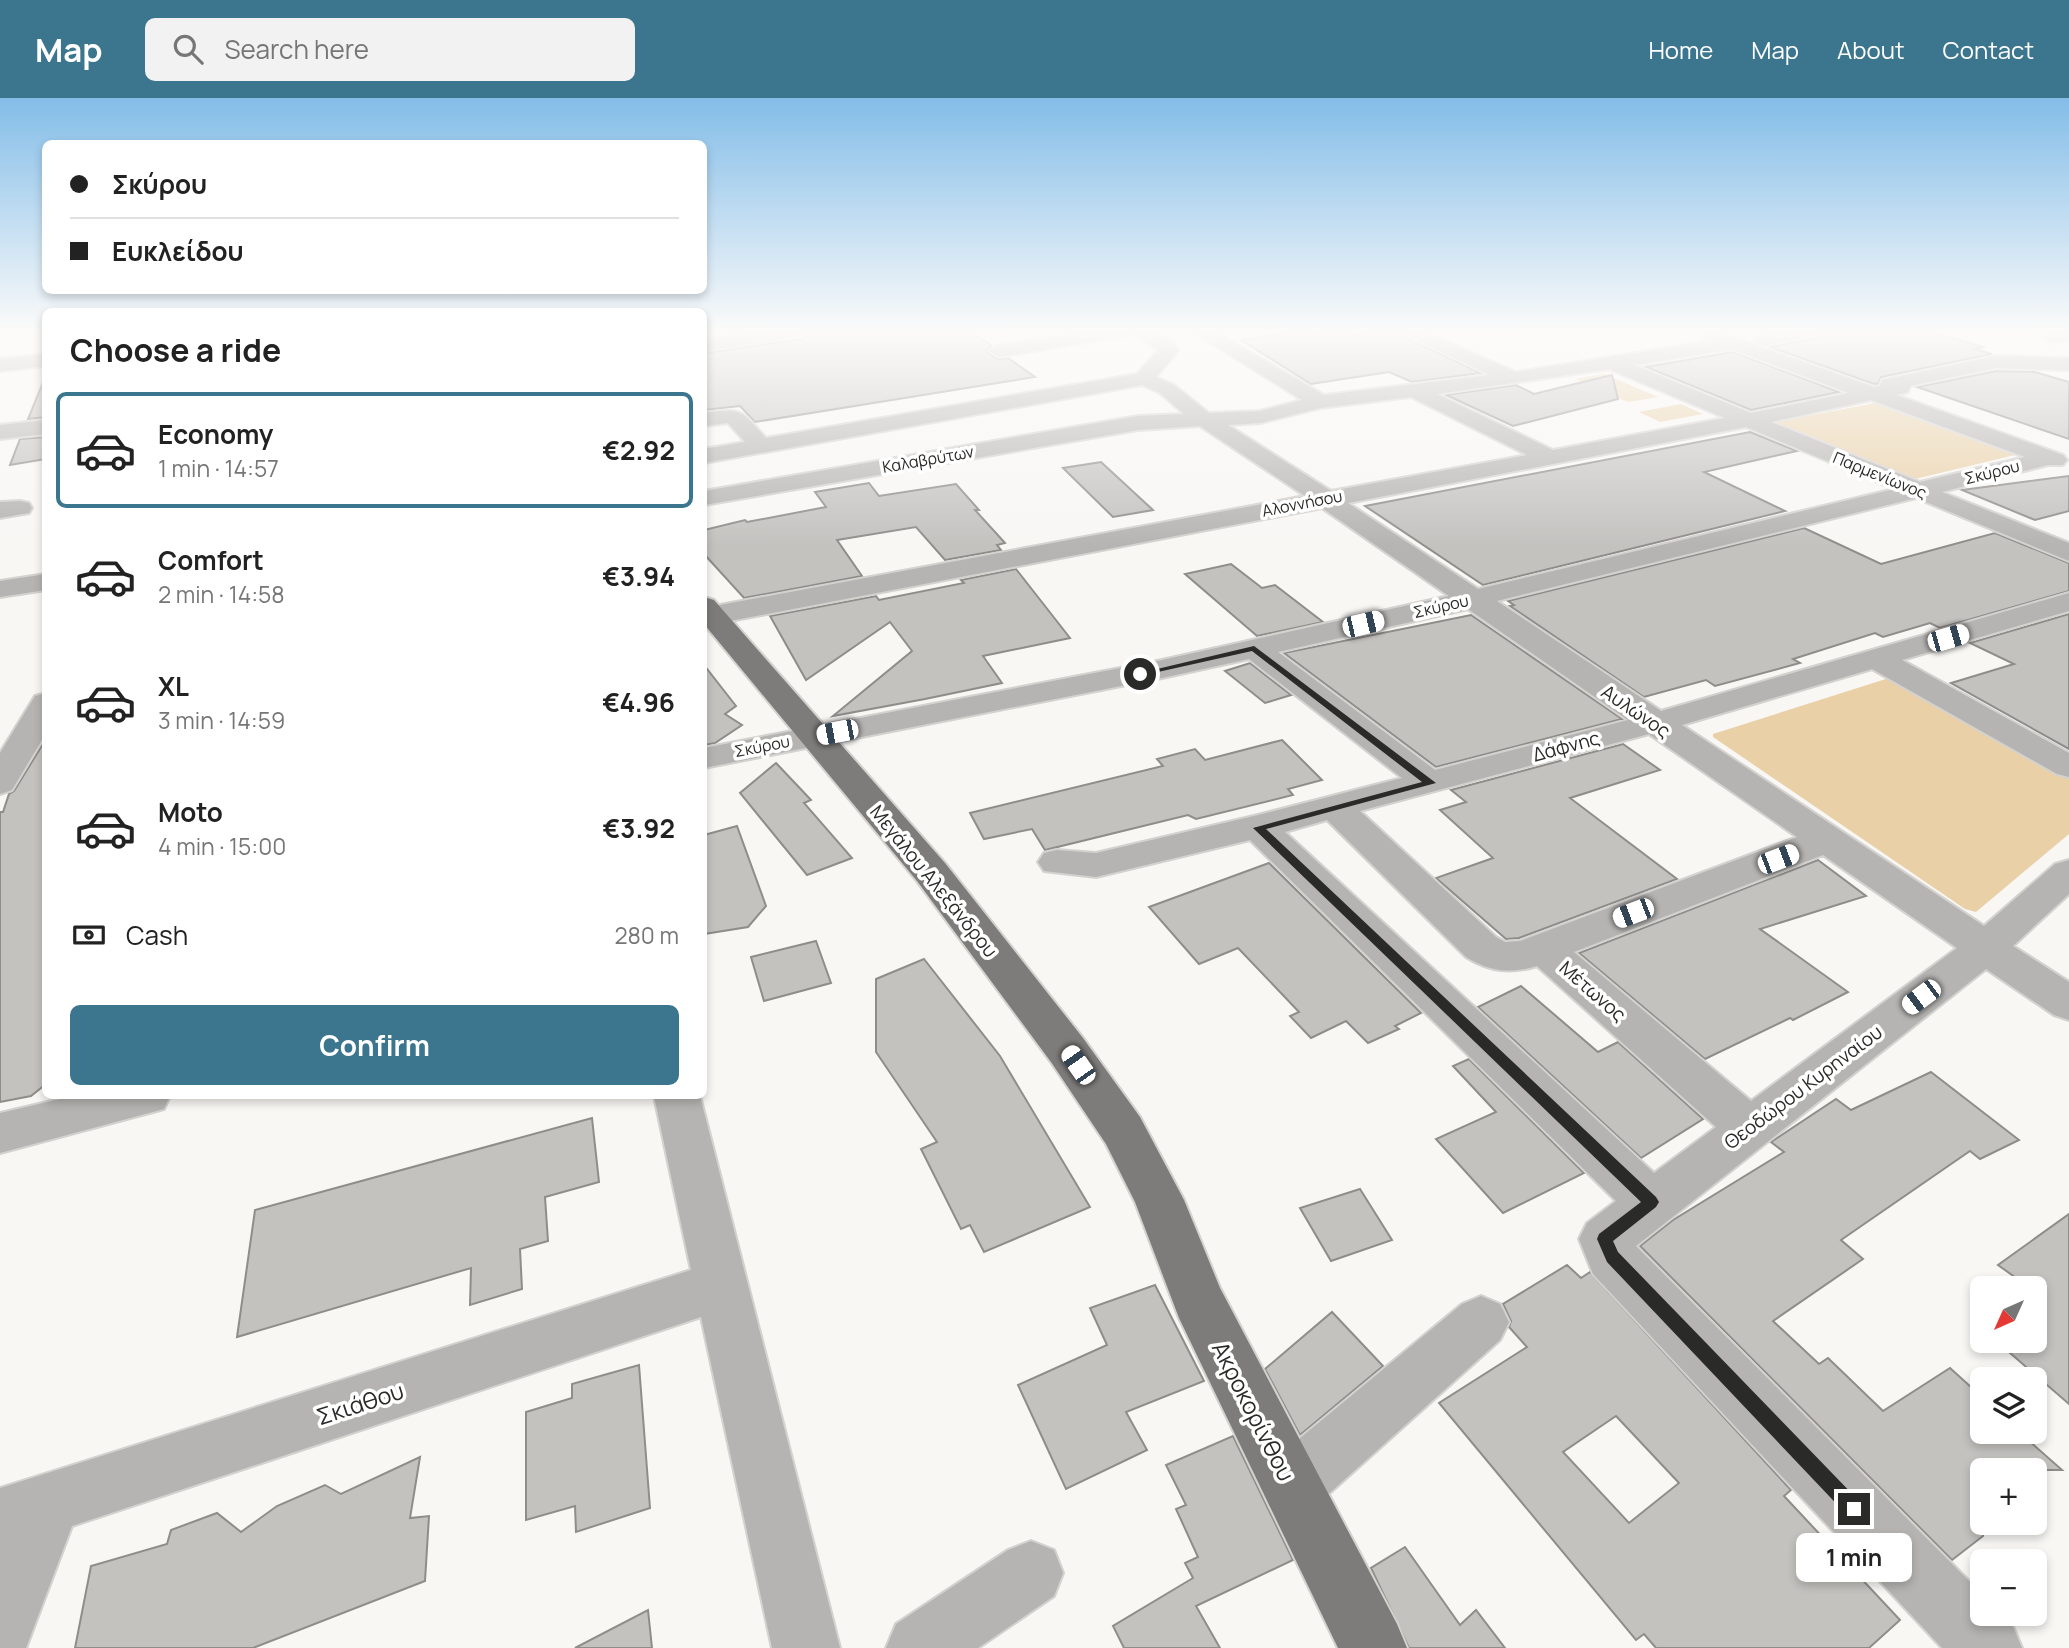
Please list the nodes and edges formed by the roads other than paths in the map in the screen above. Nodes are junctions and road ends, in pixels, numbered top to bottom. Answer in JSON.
{"nodes":[{"id":1,"x":1007,"y":402,"type":"edge"},
{"id":2,"x":1183,"y":402,"type":"edge"},
{"id":3,"x":1319,"y":402,"type":"edge"},
{"id":4,"x":1438,"y":402,"type":"edge"},
{"id":5,"x":1706,"y":402,"type":"edge"},
{"id":6,"x":1825,"y":402,"type":"edge"},
{"id":7,"x":1928,"y":402,"type":"edge"},
{"id":8,"x":1928,"y":402,"type":"edge"},
{"id":9,"x":1202,"y":418,"type":"junction"},
{"id":10,"x":707,"y":420,"type":"edge"},
{"id":11,"x":1748,"y":420,"type":"junction"},
{"id":12,"x":891,"y":422,"type":"junction"},
{"id":13,"x":42,"y":427,"type":"edge"},
{"id":14,"x":0,"y":432,"type":"edge"},
{"id":15,"x":760,"y":445,"type":"junction"},
{"id":16,"x":2058,"y":448,"type":"edge"},
{"id":17,"x":707,"y":455,"type":"edge"},
{"id":18,"x":1549,"y":457,"type":"junction"},
{"id":19,"x":932,"y":459,"type":"junction"},
{"id":20,"x":1918,"y":490,"type":"junction"},
{"id":21,"x":707,"y":497,"type":"edge"},
{"id":22,"x":1326,"y":499,"type":"junction"},
{"id":23,"x":2069,"y":553,"type":"edge"},
{"id":24,"x":42,"y":583,"type":"edge"},
{"id":25,"x":0,"y":589,"type":"edge"},
{"id":26,"x":1472,"y":599,"type":"junction"},
{"id":27,"x":2069,"y":602,"type":"edge"},
{"id":28,"x":707,"y":613,"type":"edge"},
{"id":29,"x":707,"y":614,"type":"edge"},
{"id":30,"x":1254,"y":648,"type":"junction"},
{"id":31,"x":1875,"y":659,"type":"junction"},
{"id":32,"x":42,"y":716,"type":"edge"},
{"id":33,"x":1654,"y":723,"type":"junction"},
{"id":34,"x":813,"y":736,"type":"junction"},
{"id":35,"x":32,"y":748,"type":"edge"},
{"id":36,"x":707,"y":757,"type":"edge"},
{"id":37,"x":2069,"y":767,"type":"edge"},
{"id":38,"x":0,"y":783,"type":"edge"},
{"id":39,"x":1430,"y":783,"type":"junction"},
{"id":40,"x":1335,"y":808,"type":"junction"},
{"id":41,"x":1258,"y":828,"type":"junction"},
{"id":42,"x":1826,"y":840,"type":"junction"},
{"id":43,"x":1057,"y":862,"type":"dead end"},
{"id":44,"x":2069,"y":873,"type":"edge"},
{"id":45,"x":1543,"y":948,"type":"junction"},
{"id":46,"x":1985,"y":948,"type":"junction"},
{"id":47,"x":2069,"y":1004,"type":"edge"},
{"id":48,"x":124,"y":1099,"type":"edge"},
{"id":49,"x":678,"y":1099,"type":"edge"},
{"id":50,"x":1750,"y":1128,"type":"junction"},
{"id":51,"x":0,"y":1133,"type":"edge"},
{"id":52,"x":1143,"y":1171,"type":"joint"},
{"id":53,"x":1651,"y":1202,"type":"junction"},
{"id":54,"x":720,"y":1286,"type":"junction"},
{"id":55,"x":1481,"y":1322,"type":"dead end"},
{"id":56,"x":1292,"y":1485,"type":"junction"},
{"id":57,"x":25,"y":1511,"type":"edge"},
{"id":58,"x":1031,"y":1573,"type":"dead end"},
{"id":59,"x":0,"y":1631,"type":"edge"},
{"id":60,"x":806,"y":1648,"type":"edge"},
{"id":61,"x":920,"y":1648,"type":"edge"},
{"id":62,"x":1373,"y":1648,"type":"edge"},
{"id":63,"x":1988,"y":1648,"type":"edge"}],
"edges":[{"from":1,"to":12,"type":"street"},
{"from":2,"to":9,"type":"street","name":"Αυλώνος"},
{"from":3,"to":9,"type":"street","name":"Καλαβρύτων"},
{"from":4,"to":18,"type":"street"},
{"from":5,"to":11,"type":"street","name":"Παρμενίωνος"},
{"from":6,"to":11,"type":"street","name":"Αλοννήσου"},
{"from":7,"to":16,"type":"street"},
{"from":8,"to":16,"type":"street"},
{"from":9,"to":19,"type":"street","name":"Καλαβρύτων"},
{"from":9,"to":22,"type":"street","name":"Αυλώνος"},
{"from":10,"to":15,"type":"street"},
{"from":11,"to":18,"type":"street","name":"Αλοννήσου"},
{"from":11,"to":20,"type":"street","name":"Παρμενίωνος"},
{"from":12,"to":15,"type":"street"},
{"from":12,"to":19,"type":"street"},
{"from":13,"to":14,"type":"street"},
{"from":15,"to":17,"type":"street"},
{"from":16,"to":20,"type":"street","name":"Σκύρου"},
{"from":18,"to":22,"type":"street","name":"Αλοννήσου"},
{"from":19,"to":21,"type":"street","name":"Καλαβρύτων"},
{"from":20,"to":23,"type":"street","name":"Παρμενίωνος"},
{"from":20,"to":26,"type":"street","name":"Σκύρου"},
{"from":22,"to":26,"type":"street","name":"Αυλώνος"},
{"from":22,"to":28,"type":"street","name":"Αλοννήσου"},
{"from":24,"to":25,"type":"street"},
{"from":26,"to":30,"type":"street","name":"Σκύρου"},
{"from":26,"to":33,"type":"street","name":"Αυλώνος"},
{"from":27,"to":31,"type":"street","name":"Δάφνης"},
{"from":29,"to":34,"type":"main road","name":"Μεγάλου Αλεξάνδρου"},
{"from":30,"to":34,"type":"street","name":"Σκύρου"},
{"from":30,"to":39,"type":"street"},
{"from":31,"to":33,"type":"street","name":"Δάφνης"},
{"from":31,"to":37,"type":"street"},
{"from":32,"to":35,"type":"street"},
{"from":33,"to":39,"type":"street","name":"Δάφνης"},
{"from":33,"to":42,"type":"street","name":"Αυλώνος"},
{"from":34,"to":36,"type":"street","name":"Σκύρου"},
{"from":34,"to":52,"type":"main road","name":"Μεγάλου Αλεξάνδρου"},
{"from":35,"to":38,"type":"street"},
{"from":39,"to":40,"type":"street","name":"Δάφνης"},
{"from":40,"to":41,"type":"street","name":"Δάφνης"},
{"from":40,"to":45,"type":"street","name":"Μέτωνος"},
{"from":41,"to":43,"type":"street","name":"Δάφνης"},
{"from":41,"to":53,"type":"street"},
{"from":42,"to":45,"type":"street"},
{"from":42,"to":46,"type":"street","name":"Αυλώνος"},
{"from":44,"to":46,"type":"street","name":"Θεοδώρου Κυρηναίου"},
{"from":45,"to":50,"type":"street","name":"Μέτωνος"},
{"from":46,"to":47,"type":"street","name":"Αυλώνος"},
{"from":46,"to":50,"type":"street","name":"Θεοδώρου Κυρηναίου"},
{"from":48,"to":51,"type":"street"},
{"from":49,"to":54,"type":"street"},
{"from":50,"to":53,"type":"street","name":"Θεοδώρου Κυρηναίου"},
{"from":52,"to":56,"type":"main road","name":"Ακροκορίνθου"},
{"from":53,"to":63,"type":"street","name":"Θεοδώρου Κυρηναίου"},
{"from":54,"to":57,"type":"street","name":"Σκιάθου"},
{"from":54,"to":60,"type":"street"},
{"from":55,"to":56,"type":"street"},
{"from":56,"to":62,"type":"main road","name":"Ακροκορίνθου"},
{"from":57,"to":59,"type":"street"},
{"from":58,"to":61,"type":"street"}]}
